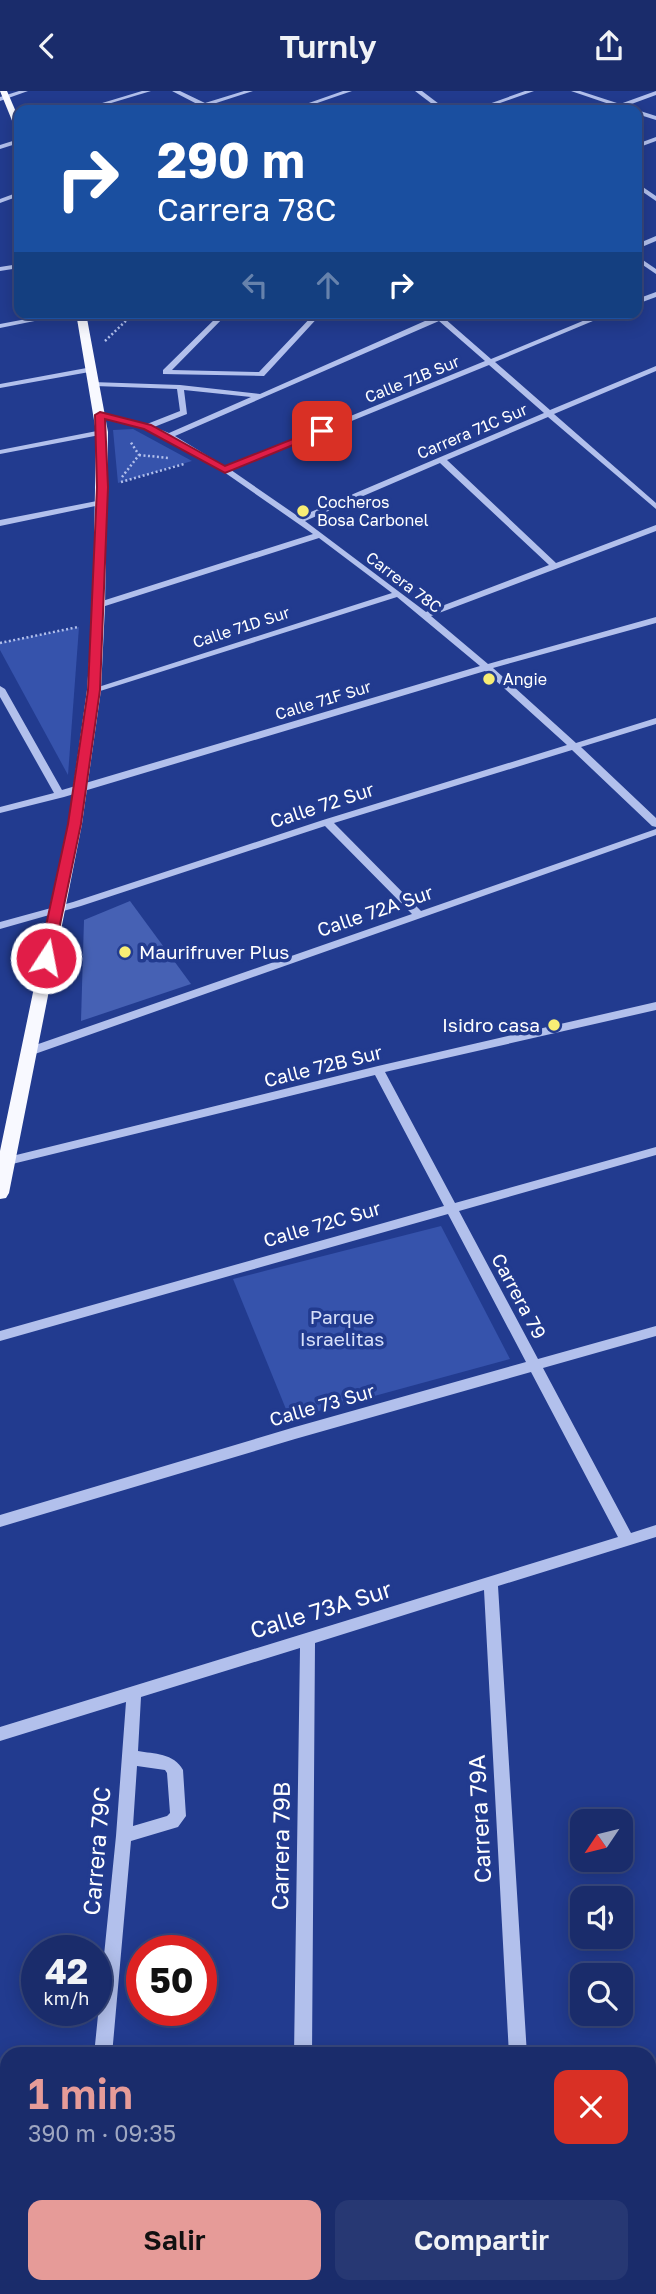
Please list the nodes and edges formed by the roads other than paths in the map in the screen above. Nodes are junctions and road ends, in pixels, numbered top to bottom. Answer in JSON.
{"nodes":[{"id":1,"x":25,"y":91,"type":"edge"},
{"id":2,"x":148,"y":91,"type":"edge"},
{"id":3,"x":174,"y":91,"type":"edge"},
{"id":4,"x":250,"y":91,"type":"edge"},
{"id":5,"x":349,"y":91,"type":"edge"},
{"id":6,"x":418,"y":91,"type":"edge"},
{"id":7,"x":531,"y":91,"type":"edge"},
{"id":8,"x":574,"y":91,"type":"edge"},
{"id":9,"x":656,"y":93,"type":"edge"},
{"id":10,"x":3,"y":96,"type":"edge"},
{"id":11,"x":99,"y":105,"type":"edge"},
{"id":12,"x":205,"y":105,"type":"joint"},
{"id":13,"x":307,"y":105,"type":"edge"},
{"id":14,"x":437,"y":105,"type":"edge"},
{"id":15,"x":490,"y":105,"type":"edge"},
{"id":16,"x":616,"y":105,"type":"edge"},
{"id":17,"x":622,"y":105,"type":"edge"},
{"id":18,"x":14,"y":118,"type":"edge"},
{"id":19,"x":38,"y":319,"type":"edge"},
{"id":20,"x":82,"y":319,"type":"edge"},
{"id":21,"x":219,"y":319,"type":"edge"},
{"id":22,"x":313,"y":319,"type":"edge"},
{"id":23,"x":438,"y":319,"type":"edge"},
{"id":24,"x":441,"y":319,"type":"edge"},
{"id":25,"x":594,"y":319,"type":"edge"},
{"id":26,"x":0,"y":326,"type":"edge"},
{"id":27,"x":491,"y":361,"type":"junction"},
{"id":28,"x":656,"y":367,"type":"edge"},
{"id":29,"x":92,"y":369,"type":"junction"},
{"id":30,"x":95,"y":384,"type":"junction"},
{"id":31,"x":0,"y":386,"type":"edge"},
{"id":32,"x":180,"y":387,"type":"junction"},
{"id":33,"x":261,"y":396,"type":"junction"},
{"id":34,"x":549,"y":413,"type":"junction"},
{"id":35,"x":100,"y":415,"type":"junction"},
{"id":36,"x":148,"y":427,"type":"junction"},
{"id":37,"x":102,"y":432,"type":"junction"},
{"id":38,"x":167,"y":437,"type":"junction"},
{"id":39,"x":0,"y":452,"type":"edge"},
{"id":40,"x":441,"y":459,"type":"junction"},
{"id":41,"x":225,"y":470,"type":"junction"},
{"id":42,"x":102,"y":502,"type":"junction"},
{"id":43,"x":656,"y":507,"type":"edge"},
{"id":44,"x":299,"y":520,"type":"junction"},
{"id":45,"x":0,"y":523,"type":"edge"},
{"id":46,"x":656,"y":528,"type":"edge"},
{"id":47,"x":319,"y":535,"type":"junction"},
{"id":48,"x":555,"y":566,"type":"junction"},
{"id":49,"x":398,"y":594,"type":"junction"},
{"id":50,"x":99,"y":605,"type":"junction"},
{"id":51,"x":426,"y":615,"type":"junction"},
{"id":52,"x":656,"y":620,"type":"edge"},
{"id":53,"x":488,"y":667,"type":"junction"},
{"id":54,"x":0,"y":689,"type":"edge"},
{"id":55,"x":94,"y":690,"type":"junction"},
{"id":56,"x":3,"y":702,"type":"edge"},
{"id":57,"x":656,"y":721,"type":"edge"},
{"id":58,"x":574,"y":744,"type":"junction"},
{"id":59,"x":79,"y":789,"type":"junction"},
{"id":60,"x":60,"y":795,"type":"junction"},
{"id":61,"x":0,"y":810,"type":"edge"},
{"id":62,"x":327,"y":822,"type":"junction"},
{"id":63,"x":656,"y":824,"type":"edge"},
{"id":64,"x":656,"y":832,"type":"edge"},
{"id":65,"x":55,"y":911,"type":"junction"},
{"id":66,"x":418,"y":914,"type":"junction"},
{"id":67,"x":0,"y":926,"type":"edge"},
{"id":68,"x":656,"y":1006,"type":"edge"},
{"id":69,"x":27,"y":1052,"type":"junction"},
{"id":70,"x":378,"y":1070,"type":"junction"},
{"id":71,"x":656,"y":1151,"type":"edge"},
{"id":72,"x":3,"y":1162,"type":"edge"},
{"id":73,"x":0,"y":1193,"type":"edge"},
{"id":74,"x":450,"y":1207,"type":"junction"},
{"id":75,"x":656,"y":1331,"type":"edge"},
{"id":76,"x":0,"y":1336,"type":"edge"},
{"id":77,"x":534,"y":1365,"type":"junction"},
{"id":78,"x":0,"y":1521,"type":"edge"},
{"id":79,"x":656,"y":1531,"type":"edge"},
{"id":80,"x":627,"y":1540,"type":"junction"},
{"id":81,"x":491,"y":1582,"type":"junction"},
{"id":82,"x":308,"y":1638,"type":"junction"},
{"id":83,"x":134,"y":1692,"type":"junction"},
{"id":84,"x":0,"y":1734,"type":"edge"},
{"id":85,"x":129,"y":1757,"type":"junction"},
{"id":86,"x":124,"y":1836,"type":"junction"},
{"id":87,"x":104,"y":2047,"type":"edge"},
{"id":88,"x":303,"y":2047,"type":"edge"},
{"id":89,"x":517,"y":2047,"type":"edge"}],
"edges":[{"from":1,"to":10,"type":"street"},
{"from":2,"to":11,"type":"street"},
{"from":3,"to":12,"type":"street"},
{"from":4,"to":12,"type":"street"},
{"from":5,"to":13,"type":"street"},
{"from":6,"to":14,"type":"street"},
{"from":7,"to":15,"type":"street"},
{"from":8,"to":16,"type":"street"},
{"from":9,"to":17,"type":"street"},
{"from":10,"to":18,"type":"main road"},
{"from":19,"to":26,"type":"street"},
{"from":20,"to":29,"type":"main road"},
{"from":21,"to":22,"type":"street"},
{"from":23,"to":33,"type":"street"},
{"from":24,"to":27,"type":"street"},
{"from":25,"to":27,"type":"street","name":"Calle 71B Sur"},
{"from":27,"to":34,"type":"street"},
{"from":27,"to":41,"type":"street","name":"Calle 71B Sur"},
{"from":28,"to":34,"type":"street","name":"Carrera 71C Sur"},
{"from":29,"to":30,"type":"main road"},
{"from":29,"to":31,"type":"street"},
{"from":30,"to":32,"type":"street"},
{"from":30,"to":35,"type":"main road"},
{"from":32,"to":33,"type":"street"},
{"from":32,"to":36,"type":"street"},
{"from":33,"to":38,"type":"street"},
{"from":34,"to":40,"type":"street","name":"Carrera 71C Sur"},
{"from":34,"to":43,"type":"street"},
{"from":35,"to":36,"type":"street","name":"Carrera 78C"},
{"from":35,"to":37,"type":"main road"},
{"from":36,"to":38,"type":"street","name":"Carrera 78C"},
{"from":37,"to":39,"type":"street"},
{"from":37,"to":42,"type":"main road"},
{"from":38,"to":41,"type":"street","name":"Carrera 78C"},
{"from":40,"to":44,"type":"street","name":"Carrera 71C Sur"},
{"from":40,"to":48,"type":"street"},
{"from":41,"to":44,"type":"street","name":"Carrera 78C"},
{"from":42,"to":45,"type":"street"},
{"from":42,"to":50,"type":"main road"},
{"from":44,"to":47,"type":"street","name":"Carrera 78C"},
{"from":46,"to":48,"type":"street"},
{"from":47,"to":49,"type":"street","name":"Carrera 78C"},
{"from":47,"to":50,"type":"street"},
{"from":48,"to":51,"type":"street"},
{"from":49,"to":51,"type":"street","name":"Carrera 78C"},
{"from":49,"to":55,"type":"street","name":"Calle 71D Sur"},
{"from":50,"to":55,"type":"main road"},
{"from":51,"to":53,"type":"street","name":"Carrera 78C"},
{"from":52,"to":53,"type":"street","name":"Calle 71F Sur"},
{"from":53,"to":58,"type":"street","name":"Carrera 78C"},
{"from":53,"to":59,"type":"street","name":"Calle 71F Sur"},
{"from":54,"to":56,"type":"street"},
{"from":55,"to":59,"type":"main road"},
{"from":56,"to":60,"type":"street"},
{"from":57,"to":58,"type":"street","name":"Calle 72 Sur"},
{"from":58,"to":62,"type":"street","name":"Calle 72 Sur"},
{"from":58,"to":63,"type":"street","name":"Carrera 78C"},
{"from":59,"to":60,"type":"street","name":"Calle 71F Sur"},
{"from":59,"to":65,"type":"main road"},
{"from":60,"to":61,"type":"street","name":"Calle 71F Sur"},
{"from":62,"to":65,"type":"street","name":"Calle 72 Sur"},
{"from":62,"to":66,"type":"street"},
{"from":64,"to":66,"type":"street","name":"Calle 72A Sur"},
{"from":65,"to":67,"type":"street","name":"Calle 72 Sur"},
{"from":65,"to":69,"type":"main road"},
{"from":66,"to":69,"type":"street","name":"Calle 72A Sur"},
{"from":68,"to":70,"type":"street","name":"Calle 72B Sur"},
{"from":69,"to":72,"type":"main road"},
{"from":70,"to":72,"type":"street","name":"Calle 72B Sur"},
{"from":70,"to":74,"type":"street","name":"Carrera 79"},
{"from":71,"to":74,"type":"street","name":"Calle 72C Sur"},
{"from":72,"to":73,"type":"main road"},
{"from":74,"to":76,"type":"street","name":"Calle 72C Sur"},
{"from":74,"to":77,"type":"street","name":"Carrera 79"},
{"from":75,"to":77,"type":"street","name":"Calle 73 Sur"},
{"from":77,"to":78,"type":"street","name":"Calle 73 Sur"},
{"from":77,"to":80,"type":"street","name":"Carrera 79"},
{"from":79,"to":80,"type":"street","name":"Calle 73A Sur"},
{"from":80,"to":81,"type":"street","name":"Calle 73A Sur"},
{"from":81,"to":82,"type":"street","name":"Calle 73A Sur"},
{"from":81,"to":89,"type":"street","name":"Carrera 79A"},
{"from":82,"to":83,"type":"street","name":"Calle 73A Sur"},
{"from":82,"to":88,"type":"street","name":"Carrera 79B"},
{"from":83,"to":84,"type":"street","name":"Calle 73A Sur"},
{"from":83,"to":85,"type":"street","name":"Carrera 79C"},
{"from":85,"to":86,"type":"street","name":"Carrera 79C"},
{"from":85,"to":86,"type":"street"},
{"from":86,"to":87,"type":"street","name":"Carrera 79C"}]}
